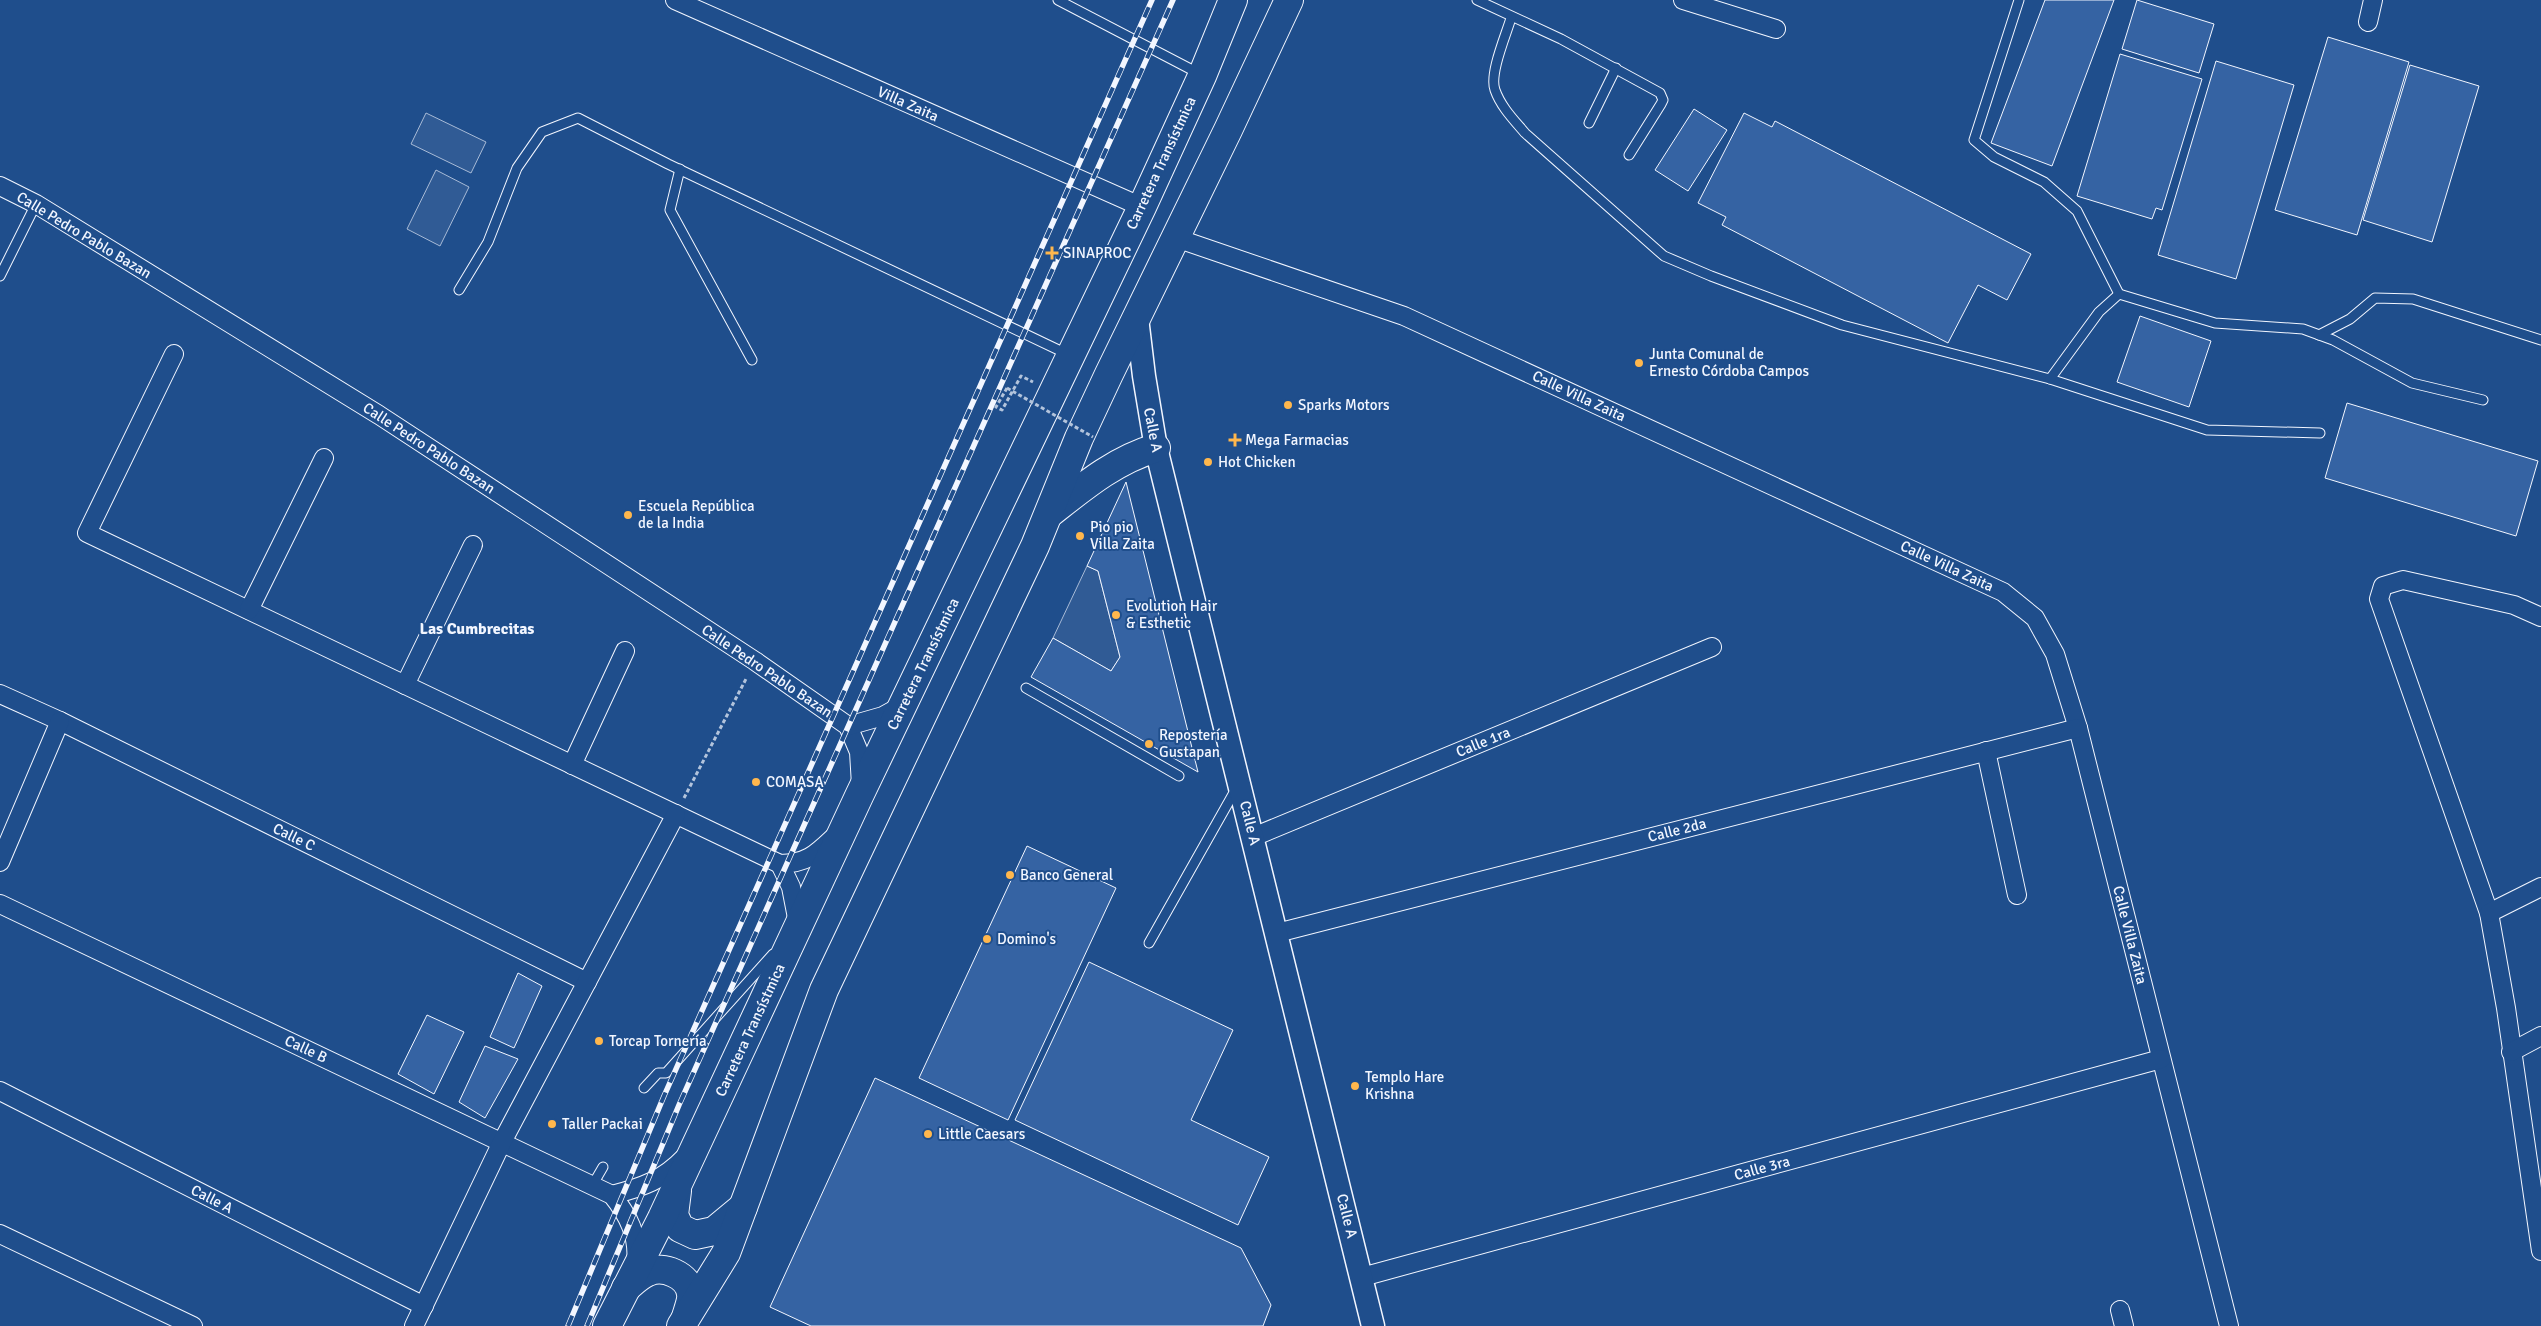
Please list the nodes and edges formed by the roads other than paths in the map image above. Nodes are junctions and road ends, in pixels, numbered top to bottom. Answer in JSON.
{"nodes":[{"id":1,"x":674,"y":0,"type":"edge"},
{"id":2,"x":1058,"y":0,"type":"edge"},
{"id":3,"x":1233,"y":0,"type":"edge"},
{"id":4,"x":1289,"y":0,"type":"edge"},
{"id":5,"x":1477,"y":0,"type":"edge"},
{"id":6,"x":1683,"y":0,"type":"edge"},
{"id":7,"x":2019,"y":0,"type":"edge"},
{"id":8,"x":2373,"y":0,"type":"edge"},
{"id":9,"x":1511,"y":18,"type":"junction"},
{"id":10,"x":2368,"y":22,"type":"dead end"},
{"id":11,"x":1776,"y":29,"type":"dead end"},
{"id":12,"x":1616,"y":68,"type":"junction"},
{"id":13,"x":1202,"y":76,"type":"junction"},
{"id":14,"x":1588,"y":123,"type":"dead end"},
{"id":15,"x":1629,"y":155,"type":"dead end"},
{"id":16,"x":680,"y":169,"type":"junction"},
{"id":17,"x":0,"y":186,"type":"edge"},
{"id":18,"x":36,"y":204,"type":"junction"},
{"id":19,"x":1142,"y":207,"type":"junction"},
{"id":20,"x":1176,"y":238,"type":"junction"},
{"id":21,"x":0,"y":276,"type":"edge"},
{"id":22,"x":459,"y":290,"type":"dead end"},
{"id":23,"x":2119,"y":294,"type":"junction"},
{"id":24,"x":1137,"y":318,"type":"junction"},
{"id":25,"x":2319,"y":335,"type":"junction"},
{"id":26,"x":2541,"y":340,"type":"edge"},
{"id":27,"x":174,"y":354,"type":"dead end"},
{"id":28,"x":1070,"y":355,"type":"junction"},
{"id":29,"x":752,"y":360,"type":"dead end"},
{"id":30,"x":2050,"y":379,"type":"junction"},
{"id":31,"x":2483,"y":400,"type":"dead end"},
{"id":32,"x":2320,"y":432,"type":"dead end"},
{"id":33,"x":1156,"y":448,"type":"junction"},
{"id":34,"x":324,"y":458,"type":"dead end"},
{"id":35,"x":1049,"y":514,"type":"junction"},
{"id":36,"x":473,"y":545,"type":"dead end"},
{"id":37,"x":249,"y":610,"type":"junction"},
{"id":38,"x":2541,"y":617,"type":"edge"},
{"id":39,"x":1712,"y":647,"type":"dead end"},
{"id":40,"x":625,"y":651,"type":"dead end"},
{"id":41,"x":405,"y":685,"type":"junction"},
{"id":42,"x":1026,"y":688,"type":"dead end"},
{"id":43,"x":0,"y":694,"type":"edge"},
{"id":44,"x":905,"y":704,"type":"junction"},
{"id":45,"x":60,"y":721,"type":"junction"},
{"id":46,"x":848,"y":726,"type":"junction"},
{"id":47,"x":2078,"y":728,"type":"junction"},
{"id":48,"x":1986,"y":751,"type":"junction"},
{"id":49,"x":572,"y":765,"type":"junction"},
{"id":50,"x":1179,"y":776,"type":"dead end"},
{"id":51,"x":1240,"y":782,"type":"junction"},
{"id":52,"x":860,"y":794,"type":"junction"},
{"id":53,"x":676,"y":814,"type":"junction"},
{"id":54,"x":844,"y":828,"type":"junction"},
{"id":55,"x":1253,"y":837,"type":"junction"},
{"id":56,"x":0,"y":862,"type":"edge"},
{"id":57,"x":780,"y":864,"type":"junction"},
{"id":58,"x":2541,"y":886,"type":"edge"},
{"id":59,"x":2017,"y":895,"type":"dead end"},
{"id":60,"x":0,"y":904,"type":"edge"},
{"id":61,"x":2489,"y":913,"type":"junction"},
{"id":62,"x":799,"y":926,"type":"junction"},
{"id":63,"x":1277,"y":933,"type":"junction"},
{"id":64,"x":1149,"y":943,"type":"dead end"},
{"id":65,"x":587,"y":982,"type":"junction"},
{"id":66,"x":2541,"y":1036,"type":"edge"},
{"id":67,"x":2511,"y":1052,"type":"junction"},
{"id":68,"x":2161,"y":1059,"type":"junction"},
{"id":69,"x":644,"y":1088,"type":"dead end"},
{"id":70,"x":0,"y":1091,"type":"edge"},
{"id":71,"x":502,"y":1142,"type":"junction"},
{"id":72,"x":694,"y":1148,"type":"junction"},
{"id":73,"x":603,"y":1167,"type":"dead end"},
{"id":74,"x":678,"y":1185,"type":"junction"},
{"id":75,"x":592,"y":1186,"type":"junction"},
{"id":76,"x":612,"y":1195,"type":"junction"},
{"id":77,"x":743,"y":1208,"type":"junction"},
{"id":78,"x":0,"y":1234,"type":"edge"},
{"id":79,"x":2541,"y":1251,"type":"edge"},
{"id":80,"x":1362,"y":1277,"type":"junction"},
{"id":81,"x":630,"y":1282,"type":"junction"},
{"id":82,"x":424,"y":1306,"type":"junction"},
{"id":83,"x":683,"y":1323,"type":"edge"},
{"id":84,"x":193,"y":1326,"type":"edge"},
{"id":85,"x":414,"y":1326,"type":"edge"},
{"id":86,"x":607,"y":1326,"type":"edge"},
{"id":87,"x":1373,"y":1326,"type":"edge"},
{"id":88,"x":2230,"y":1326,"type":"edge"}],
"edges":[{"from":1,"to":19,"type":"street","name":"Villa Zaita"},
{"from":2,"to":13,"type":"lane"},
{"from":3,"to":13,"type":"main road","name":"Carretera Transístmica"},
{"from":4,"to":20,"type":"main road"},
{"from":5,"to":9,"type":"lane"},
{"from":6,"to":11,"type":"street"},
{"from":7,"to":23,"type":"lane"},
{"from":8,"to":10,"type":"street"},
{"from":9,"to":12,"type":"lane"},
{"from":9,"to":30,"type":"lane"},
{"from":12,"to":14,"type":"lane"},
{"from":12,"to":15,"type":"lane"},
{"from":13,"to":19,"type":"main road","name":"Carretera Transístmica"},
{"from":16,"to":22,"type":"lane"},
{"from":16,"to":28,"type":"lane"},
{"from":16,"to":29,"type":"lane"},
{"from":17,"to":18,"type":"street","name":"Calle Pedro Pablo Bazan"},
{"from":18,"to":21,"type":"lane"},
{"from":18,"to":46,"type":"street","name":"Calle Pedro Pablo Bazan"},
{"from":19,"to":28,"type":"main road","name":"Carretera Transístmica"},
{"from":20,"to":24,"type":"main road"},
{"from":20,"to":47,"type":"street","name":"Calle Villa Zaita"},
{"from":23,"to":25,"type":"lane"},
{"from":23,"to":30,"type":"lane"},
{"from":24,"to":33,"type":"street","name":"Calle A"},
{"from":24,"to":35,"type":"main road"},
{"from":25,"to":26,"type":"lane"},
{"from":25,"to":31,"type":"lane"},
{"from":27,"to":37,"type":"street"},
{"from":28,"to":44,"type":"main road","name":"Carretera Transístmica"},
{"from":30,"to":32,"type":"lane"},
{"from":33,"to":35,"type":"main road"},
{"from":33,"to":51,"type":"street","name":"Calle A"},
{"from":34,"to":37,"type":"street"},
{"from":35,"to":77,"type":"main road"},
{"from":36,"to":41,"type":"street"},
{"from":37,"to":41,"type":"street"},
{"from":38,"to":61,"type":"street"},
{"from":39,"to":55,"type":"street","name":"Calle 1ra"},
{"from":40,"to":49,"type":"street"},
{"from":41,"to":49,"type":"street"},
{"from":42,"to":50,"type":"lane"},
{"from":43,"to":45,"type":"street","name":"Calle C"},
{"from":44,"to":46,"type":"street","name":"Calle Pedro Pablo Bazan"},
{"from":44,"to":52,"type":"main road","name":"Carretera Transístmica"},
{"from":45,"to":56,"type":"street"},
{"from":45,"to":65,"type":"street","name":"Calle C"},
{"from":46,"to":52,"type":"street","name":"Calle Pedro Pablo Bazan"},
{"from":47,"to":48,"type":"street","name":"Calle 2da"},
{"from":47,"to":68,"type":"street","name":"Calle Villa Zaita"},
{"from":48,"to":59,"type":"street"},
{"from":48,"to":63,"type":"street","name":"Calle 2da"},
{"from":49,"to":53,"type":"street"},
{"from":51,"to":55,"type":"street","name":"Calle A"},
{"from":51,"to":64,"type":"lane"},
{"from":52,"to":54,"type":"main road","name":"Carretera Transístmica"},
{"from":53,"to":57,"type":"street"},
{"from":53,"to":65,"type":"street"},
{"from":54,"to":57,"type":"street"},
{"from":54,"to":62,"type":"main road","name":"Carretera Transístmica"},
{"from":55,"to":63,"type":"street","name":"Calle A"},
{"from":57,"to":62,"type":"street"},
{"from":58,"to":61,"type":"street"},
{"from":60,"to":71,"type":"street","name":"Calle B"},
{"from":61,"to":67,"type":"street"},
{"from":62,"to":69,"type":"lane"},
{"from":62,"to":72,"type":"main road","name":"Carretera Transístmica"},
{"from":63,"to":80,"type":"street","name":"Calle A"},
{"from":65,"to":71,"type":"street"},
{"from":66,"to":67,"type":"street"},
{"from":67,"to":79,"type":"street"},
{"from":68,"to":80,"type":"street","name":"Calle 3ra"},
{"from":68,"to":88,"type":"street","name":"Calle Villa Zaita"},
{"from":70,"to":82,"type":"street","name":"Calle A"},
{"from":71,"to":75,"type":"street","name":"Calle B"},
{"from":71,"to":82,"type":"street"},
{"from":72,"to":74,"type":"main road","name":"Carretera Transístmica"},
{"from":72,"to":76,"type":"street"},
{"from":73,"to":75,"type":"lane"},
{"from":74,"to":77,"type":"main road"},
{"from":74,"to":81,"type":"main road","name":"Carretera Transístmica"},
{"from":75,"to":76,"type":"street","name":"Calle B"},
{"from":76,"to":81,"type":"street"},
{"from":77,"to":83,"type":"main road"},
{"from":78,"to":84,"type":"street"},
{"from":80,"to":87,"type":"street","name":"Calle A"},
{"from":81,"to":83,"type":"main road"},
{"from":81,"to":86,"type":"main road","name":"Carretera Transístmica"},
{"from":82,"to":85,"type":"street"}]}
